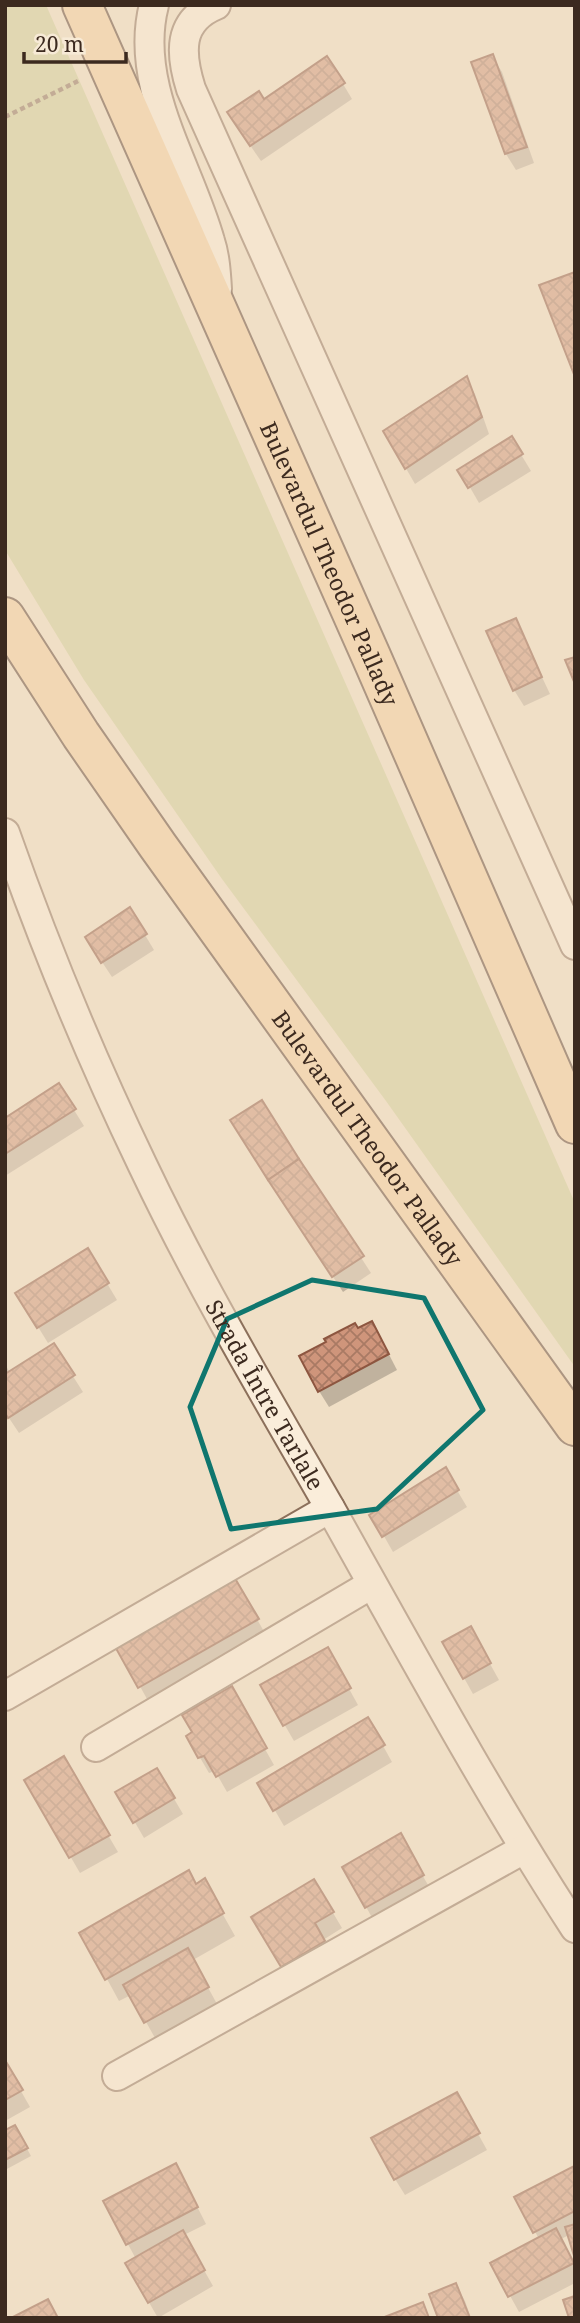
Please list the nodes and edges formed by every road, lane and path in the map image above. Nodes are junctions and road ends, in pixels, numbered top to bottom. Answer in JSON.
{"nodes":[{"id":1,"x":82,"y":5,"type":"edge"},
{"id":2,"x":154,"y":5,"type":"edge"},
{"id":3,"x":216,"y":5,"type":"edge"},
{"id":4,"x":109,"y":65,"type":"junction"},
{"id":5,"x":5,"y":117,"type":"edge"},
{"id":6,"x":219,"y":312,"type":"junction"},
{"id":7,"x":5,"y":617,"type":"edge"},
{"id":8,"x":5,"y":834,"type":"edge"},
{"id":9,"x":575,"y":945,"type":"edge"},
{"id":10,"x":575,"y":1124,"type":"edge"},
{"id":11,"x":575,"y":1426,"type":"edge"},
{"id":12,"x":330,"y":1508,"type":"junction"},
{"id":13,"x":372,"y":1584,"type":"junction"},
{"id":14,"x":5,"y":1696,"type":"edge"},
{"id":15,"x":96,"y":1747,"type":"dead end"},
{"id":16,"x":524,"y":1849,"type":"junction"},
{"id":17,"x":575,"y":1928,"type":"edge"},
{"id":18,"x":117,"y":2076,"type":"dead end"}],
"edges":[{"from":1,"to":4,"type":"main road","name":"Bulevardul Theodor Pallady"},
{"from":2,"to":6,"type":"street"},
{"from":3,"to":9,"type":"street"},
{"from":4,"to":5,"type":"path"},
{"from":4,"to":6,"type":"main road","name":"Bulevardul Theodor Pallady"},
{"from":6,"to":10,"type":"main road","name":"Bulevardul Theodor Pallady"},
{"from":7,"to":11,"type":"main road","name":"Bulevardul Theodor Pallady"},
{"from":8,"to":12,"type":"street","name":"Strada Între Tarlale"},
{"from":12,"to":13,"type":"street","name":"Strada Între Tarlale"},
{"from":12,"to":14,"type":"street"},
{"from":13,"to":15,"type":"street"},
{"from":13,"to":16,"type":"street","name":"Strada Între Tarlale"},
{"from":16,"to":17,"type":"street","name":"Strada Între Tarlale"},
{"from":16,"to":18,"type":"street"}]}
